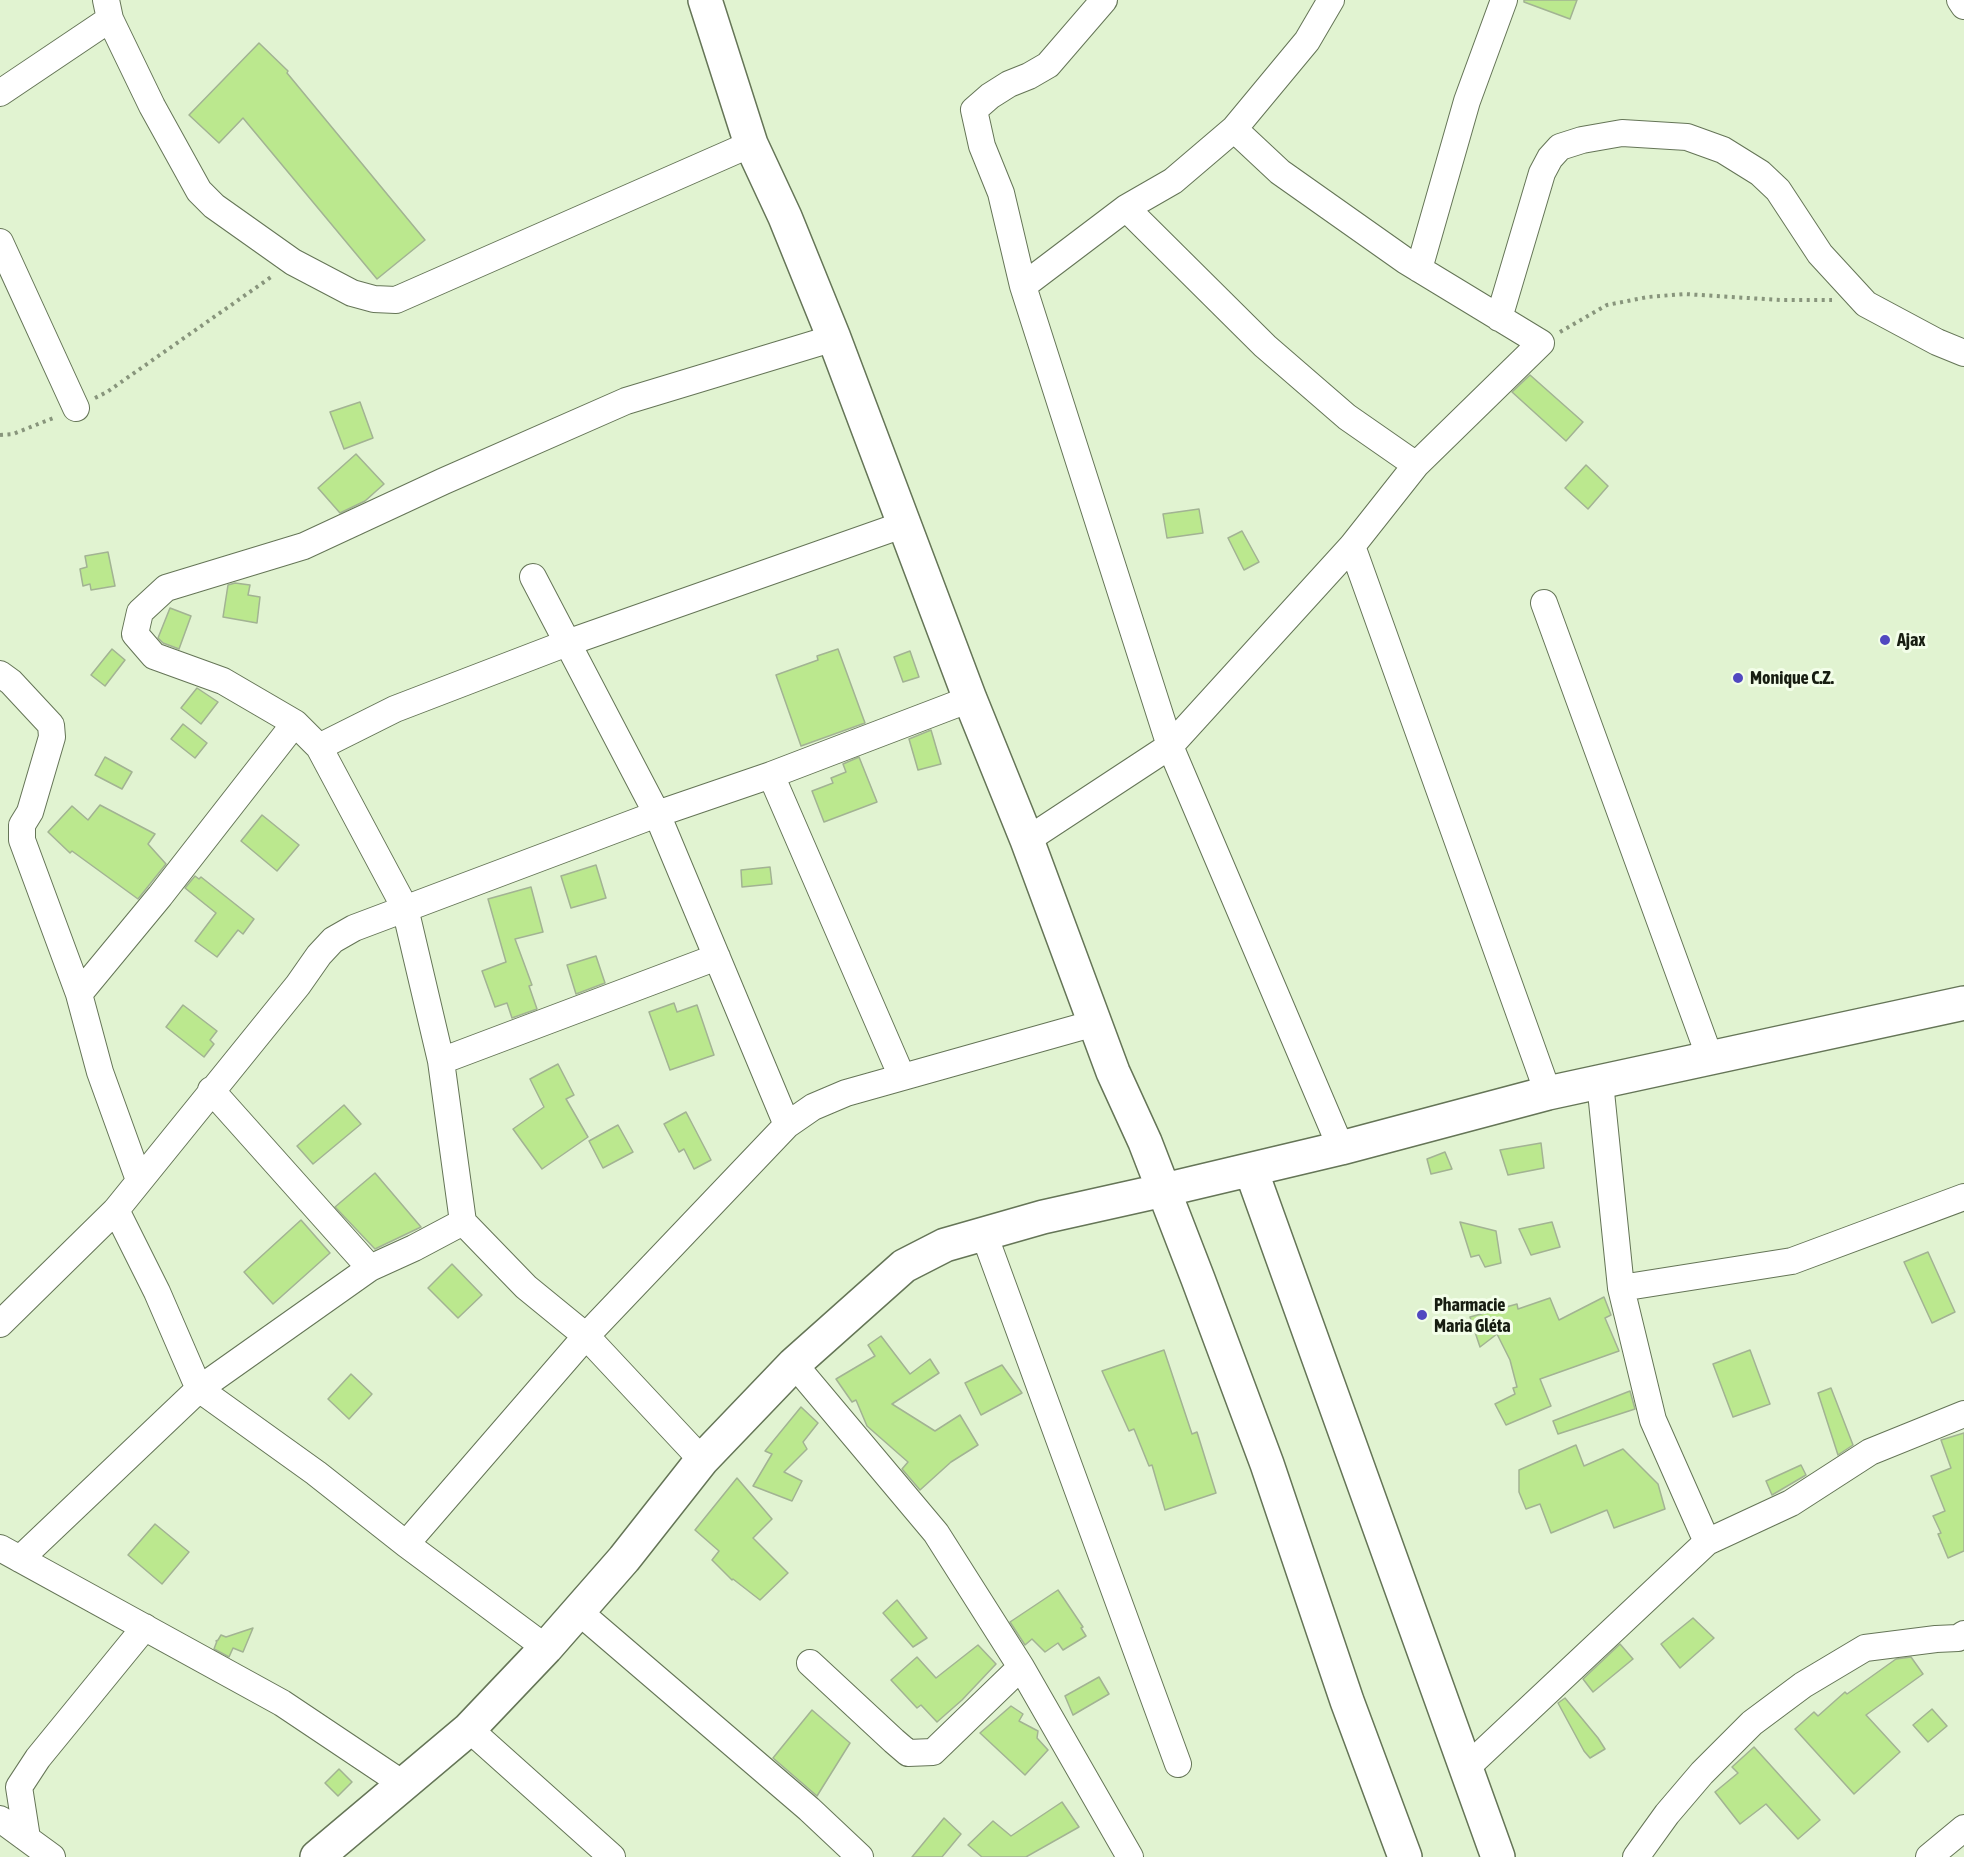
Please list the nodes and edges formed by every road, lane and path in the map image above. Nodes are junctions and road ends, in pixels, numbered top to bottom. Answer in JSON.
{"nodes":[{"id":1,"x":705,"y":0,"type":"edge"},
{"id":2,"x":1104,"y":0,"type":"edge"},
{"id":3,"x":1331,"y":0,"type":"edge"},
{"id":4,"x":1504,"y":0,"type":"edge"},
{"id":5,"x":1960,"y":0,"type":"edge"},
{"id":6,"x":1964,"y":6,"type":"edge"},
{"id":7,"x":108,"y":10,"type":"edge"},
{"id":8,"x":0,"y":93,"type":"edge"},
{"id":9,"x":1234,"y":129,"type":"junction"},
{"id":10,"x":751,"y":144,"type":"junction"},
{"id":11,"x":1125,"y":208,"type":"junction"},
{"id":12,"x":0,"y":242,"type":"edge"},
{"id":13,"x":293,"y":262,"type":"junction"},
{"id":14,"x":1419,"y":269,"type":"junction"},
{"id":15,"x":1023,"y":286,"type":"junction"},
{"id":16,"x":1866,"y":304,"type":"junction"},
{"id":17,"x":1499,"y":318,"type":"junction"},
{"id":18,"x":834,"y":338,"type":"junction"},
{"id":19,"x":1541,"y":343,"type":"junction"},
{"id":20,"x":1964,"y":352,"type":"edge"},
{"id":21,"x":76,"y":408,"type":"junction"},
{"id":22,"x":0,"y":435,"type":"edge"},
{"id":23,"x":1416,"y":465,"type":"junction"},
{"id":24,"x":904,"y":524,"type":"junction"},
{"id":25,"x":1352,"y":546,"type":"junction"},
{"id":26,"x":533,"y":577,"type":"dead end"},
{"id":27,"x":1545,"y":603,"type":"dead end"},
{"id":28,"x":567,"y":643,"type":"junction"},
{"id":29,"x":0,"y":674,"type":"edge"},
{"id":30,"x":970,"y":699,"type":"junction"},
{"id":31,"x":295,"y":723,"type":"junction"},
{"id":32,"x":1170,"y":746,"type":"junction"},
{"id":33,"x":319,"y":747,"type":"junction"},
{"id":34,"x":771,"y":775,"type":"junction"},
{"id":35,"x":657,"y":814,"type":"junction"},
{"id":36,"x":1027,"y":840,"type":"junction"},
{"id":37,"x":405,"y":908,"type":"junction"},
{"id":38,"x":717,"y":957,"type":"junction"},
{"id":39,"x":79,"y":994,"type":"junction"},
{"id":40,"x":1964,"y":1003,"type":"edge"},
{"id":41,"x":1095,"y":1023,"type":"junction"},
{"id":42,"x":1710,"y":1058,"type":"junction"},
{"id":43,"x":441,"y":1061,"type":"junction"},
{"id":44,"x":902,"y":1077,"type":"junction"},
{"id":45,"x":1600,"y":1082,"type":"junction"},
{"id":46,"x":211,"y":1090,"type":"junction"},
{"id":47,"x":1548,"y":1093,"type":"junction"},
{"id":48,"x":787,"y":1125,"type":"junction"},
{"id":49,"x":1341,"y":1148,"type":"junction"},
{"id":50,"x":1251,"y":1170,"type":"junction"},
{"id":51,"x":139,"y":1180,"type":"junction"},
{"id":52,"x":1164,"y":1191,"type":"junction"},
{"id":53,"x":1964,"y":1197,"type":"edge"},
{"id":54,"x":116,"y":1210,"type":"junction"},
{"id":55,"x":463,"y":1222,"type":"junction"},
{"id":56,"x":984,"y":1234,"type":"junction"},
{"id":57,"x":370,"y":1268,"type":"junction"},
{"id":58,"x":1621,"y":1288,"type":"junction"},
{"id":59,"x":0,"y":1324,"type":"edge"},
{"id":60,"x":586,"y":1336,"type":"junction"},
{"id":61,"x":794,"y":1364,"type":"junction"},
{"id":62,"x":199,"y":1389,"type":"junction"},
{"id":63,"x":1964,"y":1414,"type":"edge"},
{"id":64,"x":702,"y":1460,"type":"junction"},
{"id":65,"x":1707,"y":1542,"type":"junction"},
{"id":66,"x":406,"y":1544,"type":"junction"},
{"id":67,"x":10,"y":1553,"type":"edge"},
{"id":68,"x":578,"y":1611,"type":"junction"},
{"id":69,"x":144,"y":1627,"type":"junction"},
{"id":70,"x":1964,"y":1634,"type":"edge"},
{"id":71,"x":546,"y":1648,"type":"junction"},
{"id":72,"x":810,"y":1662,"type":"dead end"},
{"id":73,"x":1021,"y":1667,"type":"junction"},
{"id":74,"x":469,"y":1729,"type":"junction"},
{"id":75,"x":1178,"y":1764,"type":"dead end"},
{"id":76,"x":1465,"y":1769,"type":"junction"},
{"id":77,"x":403,"y":1784,"type":"junction"},
{"id":78,"x":0,"y":1818,"type":"edge"},
{"id":79,"x":1964,"y":1828,"type":"edge"},
{"id":80,"x":27,"y":1838,"type":"junction"},
{"id":81,"x":52,"y":1857,"type":"edge"},
{"id":82,"x":317,"y":1857,"type":"edge"},
{"id":83,"x":612,"y":1857,"type":"edge"},
{"id":84,"x":860,"y":1857,"type":"edge"},
{"id":85,"x":1130,"y":1857,"type":"edge"},
{"id":86,"x":1405,"y":1857,"type":"edge"},
{"id":87,"x":1498,"y":1857,"type":"edge"},
{"id":88,"x":1636,"y":1857,"type":"edge"},
{"id":89,"x":1929,"y":1857,"type":"edge"}],
"edges":[{"from":1,"to":10,"type":"street"},
{"from":2,"to":15,"type":"street"},
{"from":3,"to":9,"type":"street"},
{"from":4,"to":14,"type":"street"},
{"from":5,"to":6,"type":"street"},
{"from":7,"to":8,"type":"street"},
{"from":7,"to":13,"type":"street"},
{"from":9,"to":11,"type":"street"},
{"from":9,"to":14,"type":"street"},
{"from":10,"to":13,"type":"street"},
{"from":10,"to":18,"type":"street"},
{"from":11,"to":15,"type":"street"},
{"from":11,"to":23,"type":"street"},
{"from":12,"to":21,"type":"street"},
{"from":13,"to":21,"type":"path"},
{"from":14,"to":17,"type":"street"},
{"from":15,"to":32,"type":"street"},
{"from":16,"to":17,"type":"street"},
{"from":16,"to":19,"type":"path"},
{"from":16,"to":20,"type":"street"},
{"from":17,"to":19,"type":"street"},
{"from":18,"to":24,"type":"street"},
{"from":18,"to":31,"type":"street"},
{"from":19,"to":23,"type":"street"},
{"from":21,"to":22,"type":"path"},
{"from":23,"to":25,"type":"street"},
{"from":24,"to":28,"type":"street"},
{"from":24,"to":30,"type":"street"},
{"from":25,"to":32,"type":"street"},
{"from":25,"to":47,"type":"street"},
{"from":26,"to":28,"type":"street"},
{"from":27,"to":42,"type":"street"},
{"from":28,"to":33,"type":"street"},
{"from":28,"to":35,"type":"street"},
{"from":29,"to":39,"type":"street"},
{"from":30,"to":34,"type":"street"},
{"from":30,"to":36,"type":"street"},
{"from":31,"to":33,"type":"street"},
{"from":31,"to":39,"type":"street"},
{"from":32,"to":36,"type":"street"},
{"from":32,"to":49,"type":"street"},
{"from":33,"to":37,"type":"street"},
{"from":34,"to":35,"type":"street"},
{"from":34,"to":44,"type":"street"},
{"from":35,"to":37,"type":"street"},
{"from":35,"to":38,"type":"street"},
{"from":36,"to":41,"type":"street"},
{"from":37,"to":43,"type":"street"},
{"from":37,"to":46,"type":"street"},
{"from":38,"to":43,"type":"street"},
{"from":38,"to":48,"type":"street"},
{"from":39,"to":51,"type":"street"},
{"from":40,"to":42,"type":"street"},
{"from":41,"to":44,"type":"street"},
{"from":41,"to":52,"type":"street"},
{"from":42,"to":45,"type":"street"},
{"from":43,"to":55,"type":"street"},
{"from":44,"to":48,"type":"street"},
{"from":45,"to":47,"type":"street"},
{"from":45,"to":58,"type":"street"},
{"from":46,"to":51,"type":"street"},
{"from":46,"to":57,"type":"street"},
{"from":47,"to":49,"type":"street"},
{"from":48,"to":60,"type":"street"},
{"from":49,"to":50,"type":"street"},
{"from":50,"to":52,"type":"street"},
{"from":50,"to":76,"type":"street"},
{"from":51,"to":54,"type":"street"},
{"from":52,"to":56,"type":"street"},
{"from":52,"to":86,"type":"street"},
{"from":53,"to":58,"type":"street"},
{"from":54,"to":59,"type":"street"},
{"from":54,"to":62,"type":"street"},
{"from":55,"to":57,"type":"street"},
{"from":55,"to":60,"type":"street"},
{"from":56,"to":61,"type":"street"},
{"from":56,"to":75,"type":"street"},
{"from":57,"to":62,"type":"street"},
{"from":58,"to":65,"type":"street"},
{"from":60,"to":64,"type":"street"},
{"from":60,"to":66,"type":"street"},
{"from":61,"to":64,"type":"street"},
{"from":61,"to":73,"type":"street"},
{"from":62,"to":66,"type":"street"},
{"from":62,"to":67,"type":"street"},
{"from":63,"to":65,"type":"street"},
{"from":64,"to":68,"type":"street"},
{"from":65,"to":76,"type":"street"},
{"from":66,"to":71,"type":"street"},
{"from":67,"to":69,"type":"street"},
{"from":68,"to":71,"type":"street"},
{"from":68,"to":84,"type":"street"},
{"from":69,"to":77,"type":"street"},
{"from":69,"to":80,"type":"street"},
{"from":70,"to":88,"type":"street"},
{"from":71,"to":74,"type":"street"},
{"from":72,"to":73,"type":"street"},
{"from":73,"to":85,"type":"street"},
{"from":74,"to":77,"type":"street"},
{"from":74,"to":83,"type":"street"},
{"from":76,"to":87,"type":"street"},
{"from":77,"to":82,"type":"street"},
{"from":78,"to":80,"type":"street"},
{"from":79,"to":89,"type":"street"},
{"from":80,"to":81,"type":"street"}]}
